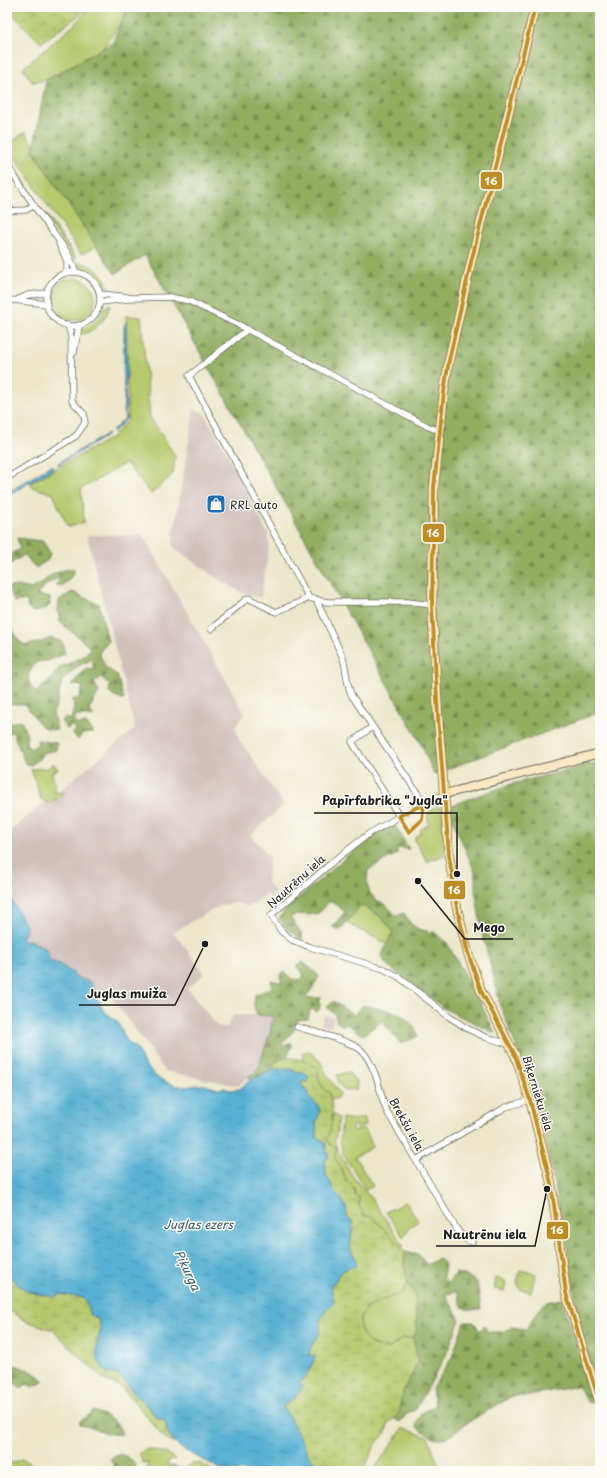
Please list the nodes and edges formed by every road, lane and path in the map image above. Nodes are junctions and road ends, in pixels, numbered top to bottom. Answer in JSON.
{"nodes":[{"id":1,"x":534,"y":7,"type":"edge"},
{"id":2,"x":7,"y":165,"type":"edge"},
{"id":3,"x":34,"y":205,"type":"junction"},
{"id":4,"x":7,"y":211,"type":"edge"},
{"id":5,"x":55,"y":236,"type":"junction"},
{"id":6,"x":67,"y":272,"type":"junction"},
{"id":7,"x":76,"y":272,"type":"junction"},
{"id":8,"x":47,"y":293,"type":"junction"},
{"id":9,"x":100,"y":294,"type":"junction"},
{"id":10,"x":132,"y":298,"type":"junction"},
{"id":11,"x":7,"y":300,"type":"edge"},
{"id":12,"x":17,"y":300,"type":"junction"},
{"id":13,"x":100,"y":302,"type":"junction"},
{"id":14,"x":47,"y":304,"type":"junction"},
{"id":15,"x":68,"y":325,"type":"junction"},
{"id":16,"x":79,"y":325,"type":"junction"},
{"id":17,"x":248,"y":329,"type":"junction"},
{"id":18,"x":72,"y":367,"type":"junction"},
{"id":19,"x":440,"y":429,"type":"junction"},
{"id":20,"x":7,"y":478,"type":"edge"},
{"id":21,"x":308,"y":598,"type":"junction"},
{"id":22,"x":316,"y":600,"type":"junction"},
{"id":23,"x":432,"y":605,"type":"junction"},
{"id":24,"x":212,"y":629,"type":"dead end"},
{"id":25,"x":372,"y":727,"type":"junction"},
{"id":26,"x":600,"y":753,"type":"edge"},
{"id":27,"x":445,"y":794,"type":"junction"},
{"id":28,"x":424,"y":803,"type":"junction"},
{"id":29,"x":399,"y":816,"type":"junction"},
{"id":30,"x":297,"y":1027,"type":"dead end"},
{"id":31,"x":508,"y":1044,"type":"junction"},
{"id":32,"x":530,"y":1100,"type":"junction"},
{"id":33,"x":416,"y":1160,"type":"junction"},
{"id":34,"x":472,"y":1242,"type":"dead end"},
{"id":35,"x":600,"y":1404,"type":"edge"}],
"edges":[{"from":1,"to":19,"type":"main road","name":"Biķernieku iela"},
{"from":2,"to":3,"type":"street"},
{"from":3,"to":4,"type":"street"},
{"from":3,"to":5,"type":"street"},
{"from":5,"to":6,"type":"street"},
{"from":5,"to":7,"type":"street"},
{"from":6,"to":7,"type":"street"},
{"from":6,"to":8,"type":"street"},
{"from":7,"to":9,"type":"street"},
{"from":8,"to":12,"type":"street"},
{"from":8,"to":14,"type":"street"},
{"from":9,"to":10,"type":"street"},
{"from":9,"to":13,"type":"street"},
{"from":10,"to":13,"type":"street"},
{"from":10,"to":17,"type":"street"},
{"from":11,"to":12,"type":"street"},
{"from":12,"to":14,"type":"street"},
{"from":13,"to":16,"type":"street"},
{"from":14,"to":15,"type":"street"},
{"from":15,"to":16,"type":"street"},
{"from":15,"to":18,"type":"street"},
{"from":16,"to":18,"type":"street"},
{"from":17,"to":19,"type":"street"},
{"from":17,"to":21,"type":"street"},
{"from":18,"to":20,"type":"street"},
{"from":19,"to":23,"type":"main road","name":"Biķernieku iela"},
{"from":21,"to":22,"type":"street"},
{"from":21,"to":24,"type":"street"},
{"from":22,"to":23,"type":"street"},
{"from":22,"to":25,"type":"street"},
{"from":23,"to":27,"type":"main road","name":"Biķernieku iela"},
{"from":25,"to":28,"type":"street"},
{"from":25,"to":29,"type":"street"},
{"from":26,"to":27,"type":"main road"},
{"from":27,"to":28,"type":"street","name":"Nautrēnu iela"},
{"from":27,"to":31,"type":"main road","name":"Biķernieku iela"},
{"from":28,"to":29,"type":"street","name":"Nautrēnu iela"},
{"from":29,"to":31,"type":"street","name":"Nautrēnu iela"},
{"from":30,"to":33,"type":"street","name":"Brekšu iela"},
{"from":31,"to":32,"type":"main road","name":"Biķernieku iela"},
{"from":32,"to":33,"type":"street","name":"Brekšu iela"},
{"from":32,"to":35,"type":"main road","name":"Biķernieku iela"},
{"from":33,"to":34,"type":"street","name":"Brekšu iela"}]}
